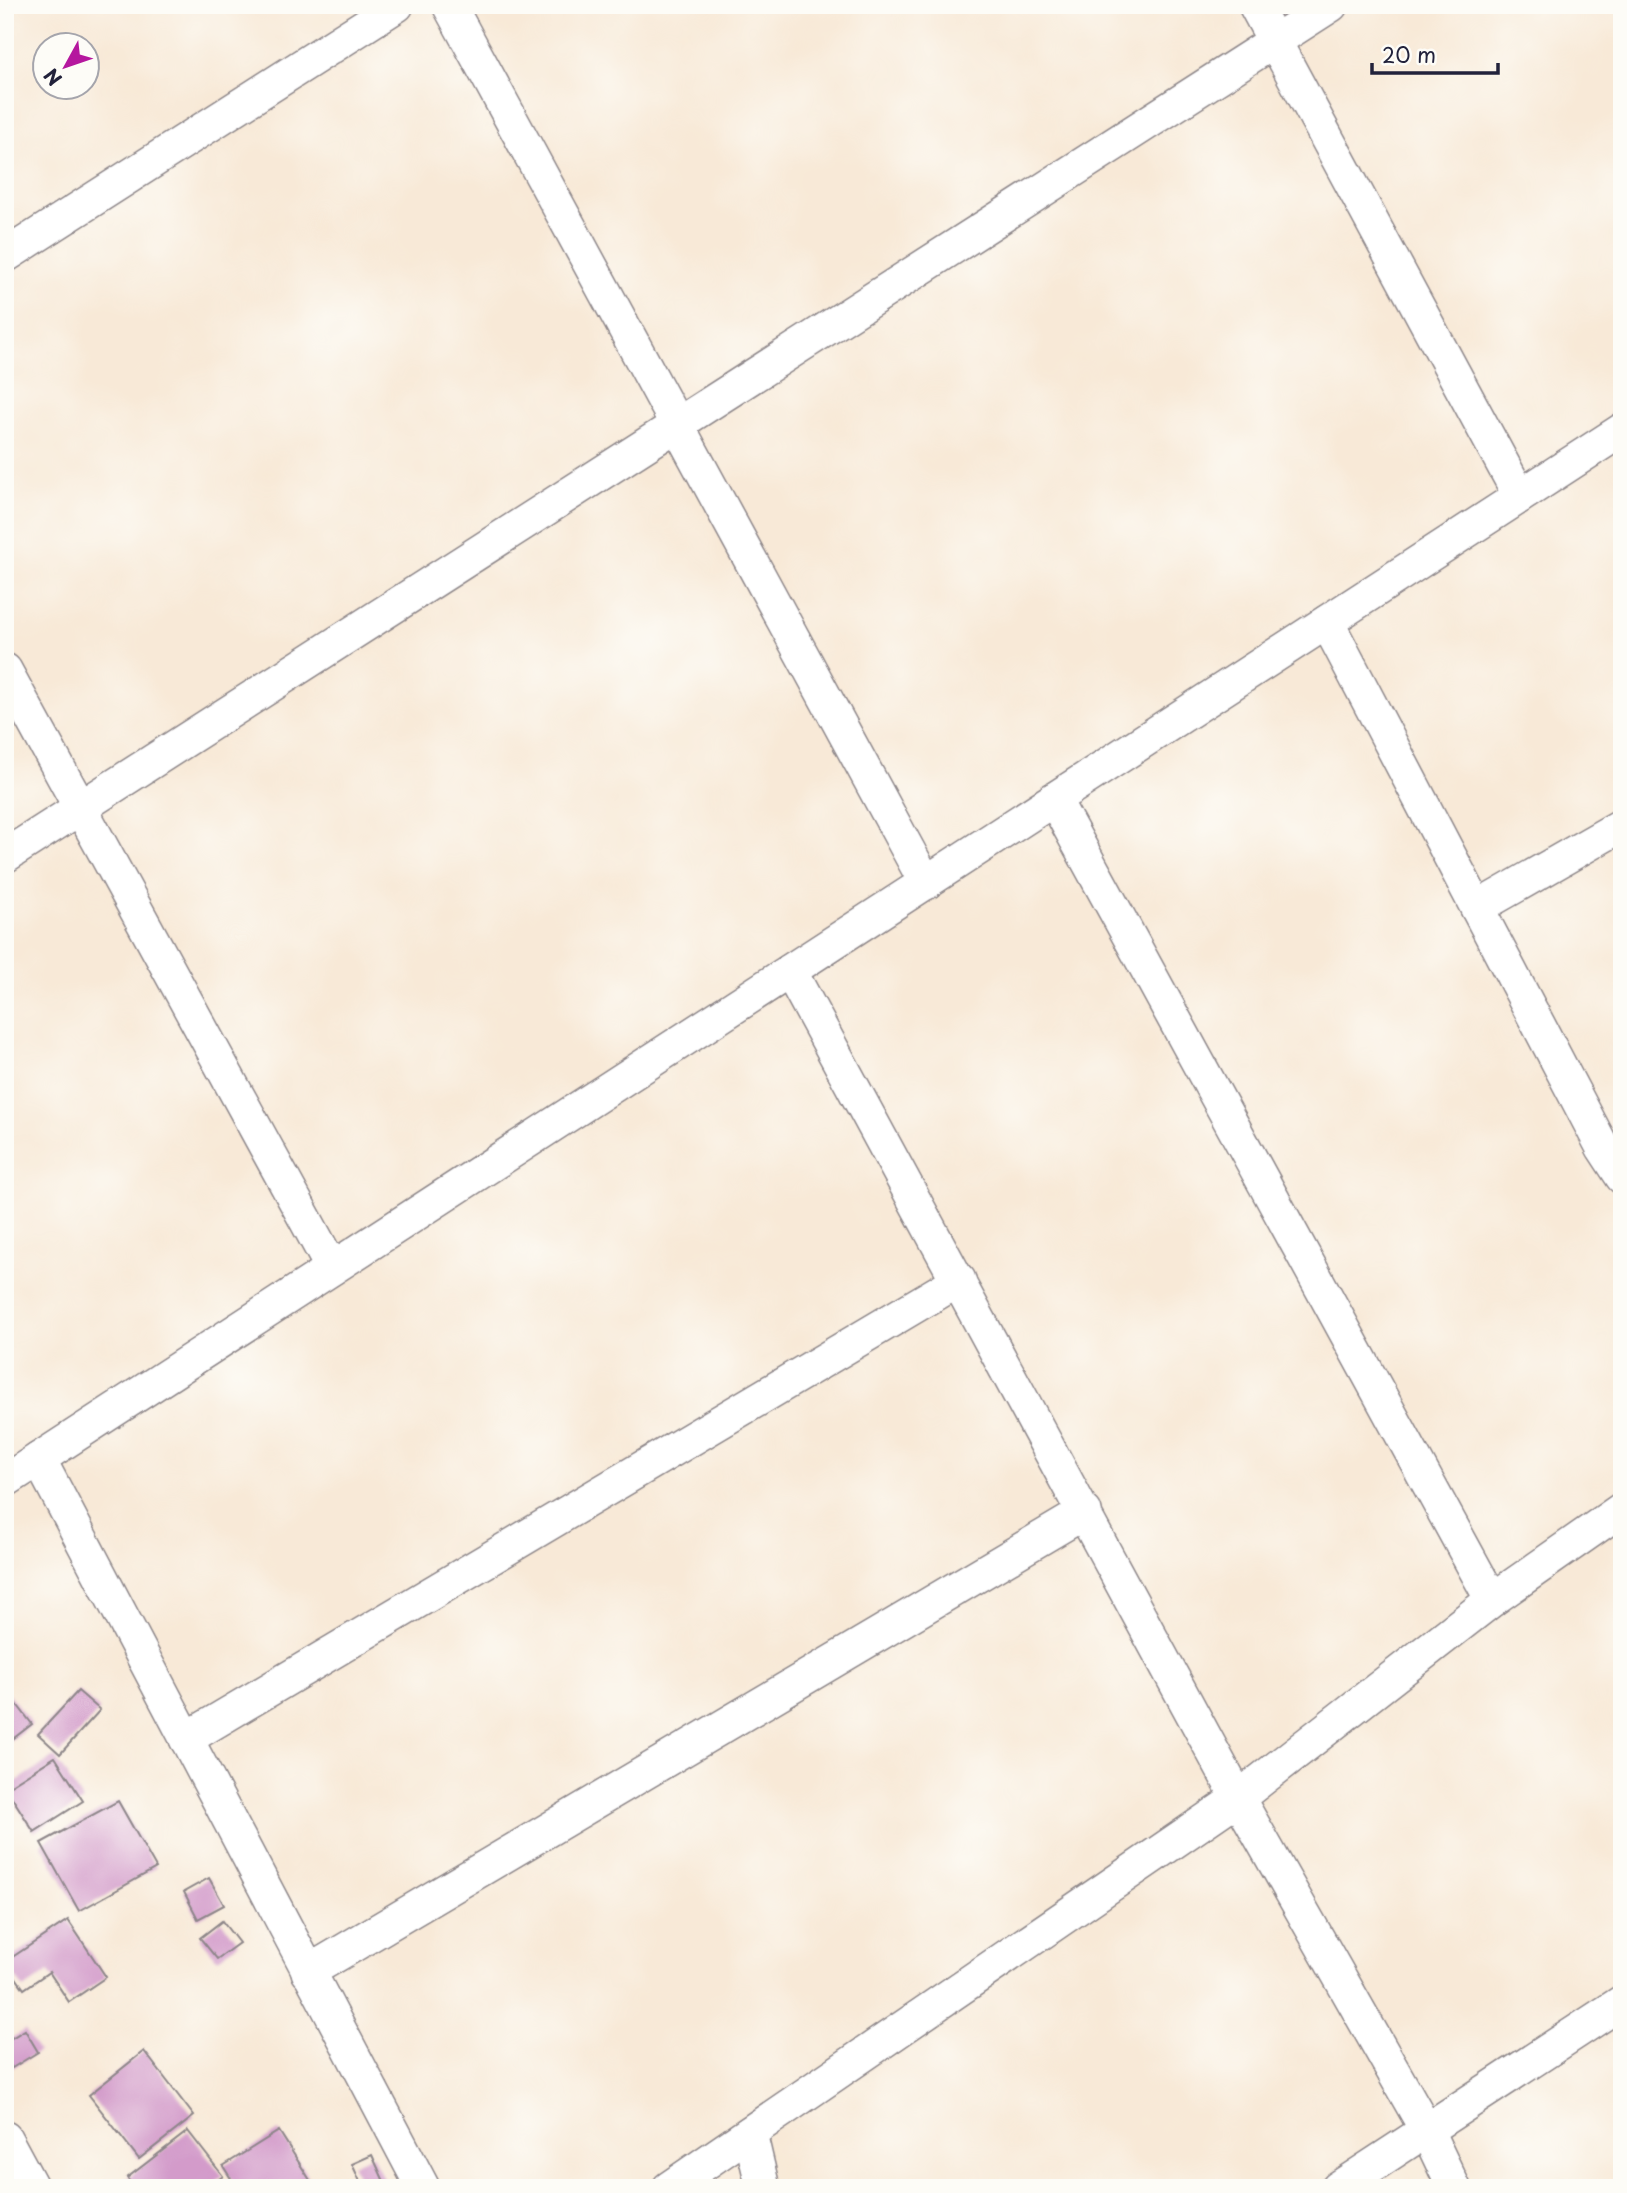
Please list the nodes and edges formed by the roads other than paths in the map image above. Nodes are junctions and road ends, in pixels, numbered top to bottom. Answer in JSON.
{"nodes":[{"id":1,"x":397,"y":5,"type":"edge"},
{"id":2,"x":449,"y":5,"type":"edge"},
{"id":3,"x":1255,"y":5,"type":"edge"},
{"id":4,"x":1331,"y":5,"type":"edge"},
{"id":5,"x":1275,"y":41,"type":"junction"},
{"id":6,"x":5,"y":256,"type":"edge"},
{"id":7,"x":677,"y":425,"type":"junction"},
{"id":8,"x":1622,"y":430,"type":"edge"},
{"id":9,"x":1520,"y":496,"type":"junction"},
{"id":10,"x":1327,"y":622,"type":"junction"},
{"id":11,"x":5,"y":670,"type":"edge"},
{"id":12,"x":1054,"y":799,"type":"junction"},
{"id":13,"x":81,"y":808,"type":"junction"},
{"id":14,"x":1622,"y":825,"type":"edge"},
{"id":15,"x":5,"y":856,"type":"edge"},
{"id":16,"x":926,"y":883,"type":"junction"},
{"id":17,"x":1477,"y":908,"type":"junction"},
{"id":18,"x":790,"y":971,"type":"junction"},
{"id":19,"x":1613,"y":1142,"type":"edge"},
{"id":20,"x":1622,"y":1177,"type":"edge"},
{"id":21,"x":332,"y":1268,"type":"junction"},
{"id":22,"x":959,"y":1280,"type":"junction"},
{"id":23,"x":39,"y":1459,"type":"junction"},
{"id":24,"x":5,"y":1481,"type":"edge"},
{"id":25,"x":1622,"y":1509,"type":"edge"},
{"id":26,"x":1085,"y":1512,"type":"junction"},
{"id":27,"x":1492,"y":1600,"type":"junction"},
{"id":28,"x":186,"y":1739,"type":"junction"},
{"id":29,"x":1238,"y":1798,"type":"junction"},
{"id":30,"x":308,"y":1972,"type":"junction"},
{"id":31,"x":1622,"y":2002,"type":"edge"},
{"id":32,"x":1426,"y":2129,"type":"junction"},
{"id":33,"x":750,"y":2133,"type":"junction"},
{"id":34,"x":5,"y":2138,"type":"edge"},
{"id":35,"x":32,"y":2188,"type":"edge"},
{"id":36,"x":423,"y":2188,"type":"edge"},
{"id":37,"x":668,"y":2188,"type":"edge"},
{"id":38,"x":763,"y":2188,"type":"edge"},
{"id":39,"x":1338,"y":2188,"type":"edge"},
{"id":40,"x":1454,"y":2188,"type":"edge"}],
"edges":[{"from":1,"to":6,"type":"street"},
{"from":2,"to":7,"type":"street"},
{"from":3,"to":5,"type":"street"},
{"from":4,"to":5,"type":"street"},
{"from":5,"to":7,"type":"street"},
{"from":5,"to":9,"type":"street"},
{"from":7,"to":13,"type":"street"},
{"from":7,"to":16,"type":"street"},
{"from":8,"to":9,"type":"street"},
{"from":9,"to":10,"type":"street"},
{"from":10,"to":12,"type":"street"},
{"from":10,"to":17,"type":"street"},
{"from":11,"to":13,"type":"street"},
{"from":12,"to":16,"type":"street"},
{"from":12,"to":27,"type":"street"},
{"from":13,"to":15,"type":"street"},
{"from":13,"to":21,"type":"street"},
{"from":14,"to":17,"type":"street"},
{"from":16,"to":18,"type":"street"},
{"from":17,"to":19,"type":"street"},
{"from":18,"to":21,"type":"street"},
{"from":18,"to":22,"type":"street"},
{"from":19,"to":20,"type":"street"},
{"from":21,"to":23,"type":"street"},
{"from":22,"to":26,"type":"street"},
{"from":22,"to":28,"type":"street"},
{"from":23,"to":24,"type":"street"},
{"from":23,"to":28,"type":"street"},
{"from":25,"to":27,"type":"street"},
{"from":26,"to":29,"type":"street"},
{"from":26,"to":30,"type":"street"},
{"from":27,"to":29,"type":"street"},
{"from":28,"to":30,"type":"street"},
{"from":29,"to":32,"type":"street"},
{"from":29,"to":33,"type":"street"},
{"from":30,"to":36,"type":"street"},
{"from":31,"to":32,"type":"street"},
{"from":32,"to":39,"type":"street"},
{"from":32,"to":40,"type":"street"},
{"from":33,"to":37,"type":"street"},
{"from":33,"to":38,"type":"street"},
{"from":34,"to":35,"type":"street"}]}
